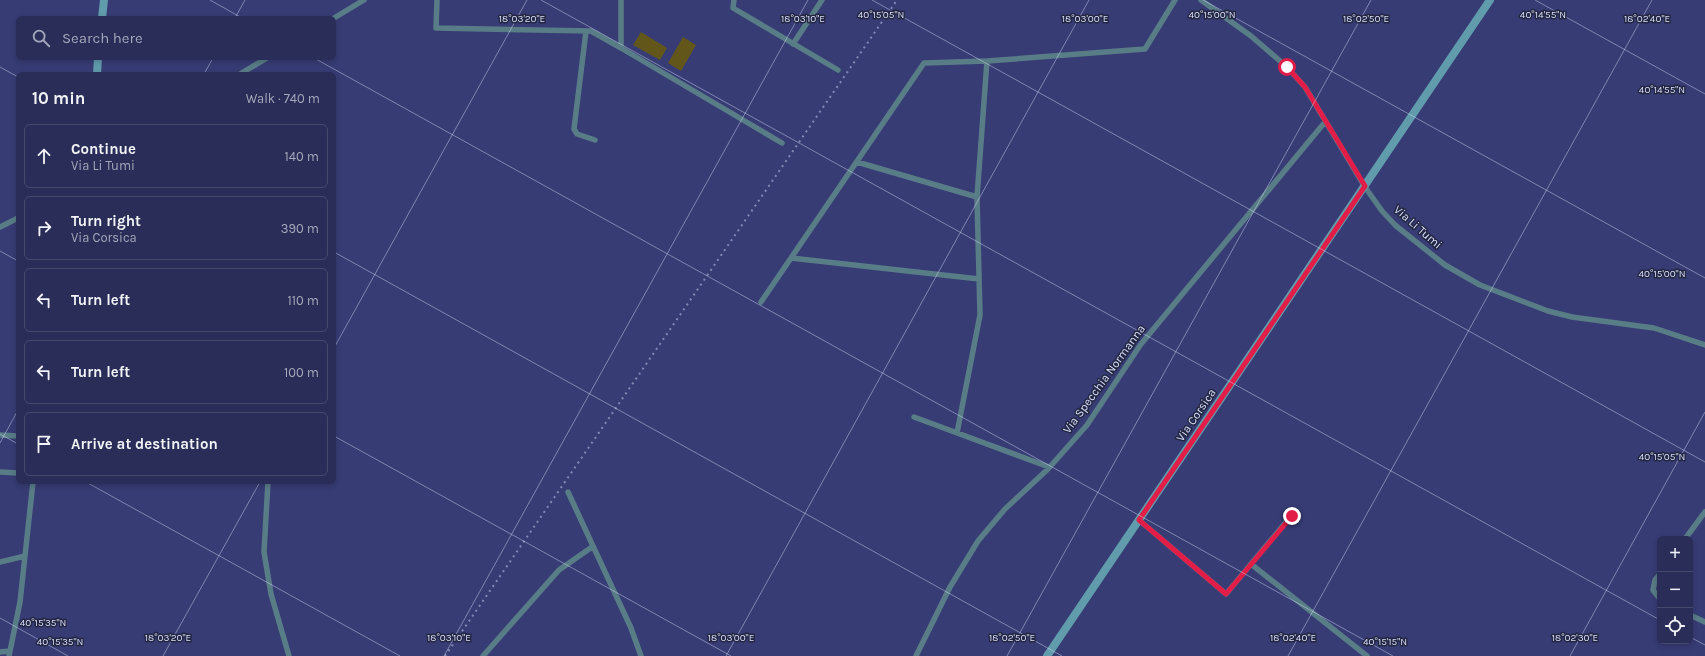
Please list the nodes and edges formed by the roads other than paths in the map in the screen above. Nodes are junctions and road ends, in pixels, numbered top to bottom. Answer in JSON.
{"nodes":[{"id":1,"x":104,"y":0,"type":"edge"},
{"id":2,"x":364,"y":0,"type":"edge"},
{"id":3,"x":437,"y":0,"type":"edge"},
{"id":4,"x":621,"y":0,"type":"edge"},
{"id":5,"x":734,"y":0,"type":"edge"},
{"id":6,"x":822,"y":0,"type":"edge"},
{"id":7,"x":1175,"y":0,"type":"edge"},
{"id":8,"x":1201,"y":0,"type":"edge"},
{"id":9,"x":1490,"y":0,"type":"edge"},
{"id":10,"x":102,"y":16,"type":"edge"},
{"id":11,"x":336,"y":17,"type":"edge"},
{"id":12,"x":586,"y":31,"type":"junction"},
{"id":13,"x":793,"y":44,"type":"junction"},
{"id":14,"x":621,"y":48,"type":"junction"},
{"id":15,"x":98,"y":60,"type":"edge"},
{"id":16,"x":264,"y":60,"type":"edge"},
{"id":17,"x":987,"y":61,"type":"junction"},
{"id":18,"x":838,"y":70,"type":"dead end"},
{"id":19,"x":97,"y":72,"type":"edge"},
{"id":20,"x":243,"y":72,"type":"edge"},
{"id":21,"x":1325,"y":122,"type":"junction"},
{"id":22,"x":595,"y":140,"type":"dead end"},
{"id":23,"x":782,"y":143,"type":"dead end"},
{"id":24,"x":857,"y":162,"type":"junction"},
{"id":25,"x":1365,"y":186,"type":"junction"},
{"id":26,"x":977,"y":197,"type":"junction"},
{"id":27,"x":16,"y":219,"type":"edge"},
{"id":28,"x":0,"y":227,"type":"edge"},
{"id":29,"x":791,"y":258,"type":"junction"},
{"id":30,"x":979,"y":279,"type":"junction"},
{"id":31,"x":761,"y":302,"type":"dead end"},
{"id":32,"x":1705,"y":345,"type":"edge"},
{"id":33,"x":914,"y":416,"type":"dead end"},
{"id":34,"x":957,"y":433,"type":"junction"},
{"id":35,"x":0,"y":435,"type":"edge"},
{"id":36,"x":16,"y":436,"type":"edge"},
{"id":37,"x":1049,"y":467,"type":"junction"},
{"id":38,"x":0,"y":472,"type":"edge"},
{"id":39,"x":16,"y":473,"type":"edge"},
{"id":40,"x":32,"y":484,"type":"edge"},
{"id":41,"x":268,"y":484,"type":"edge"},
{"id":42,"x":568,"y":492,"type":"dead end"},
{"id":43,"x":1705,"y":512,"type":"edge"},
{"id":44,"x":1292,"y":516,"type":"dead end"},
{"id":45,"x":1139,"y":520,"type":"junction"},
{"id":46,"x":1687,"y":536,"type":"edge"},
{"id":47,"x":592,"y":547,"type":"junction"},
{"id":48,"x":25,"y":556,"type":"junction"},
{"id":49,"x":0,"y":562,"type":"edge"},
{"id":50,"x":1251,"y":564,"type":"junction"},
{"id":51,"x":1657,"y":578,"type":"edge"},
{"id":52,"x":1657,"y":595,"type":"edge"},
{"id":53,"x":1693,"y":616,"type":"edge"},
{"id":54,"x":1705,"y":622,"type":"edge"},
{"id":55,"x":0,"y":652,"type":"edge"},
{"id":56,"x":9,"y":654,"type":"edge"},
{"id":57,"x":289,"y":656,"type":"edge"},
{"id":58,"x":483,"y":656,"type":"edge"},
{"id":59,"x":641,"y":656,"type":"edge"},
{"id":60,"x":916,"y":656,"type":"edge"},
{"id":61,"x":1048,"y":656,"type":"edge"},
{"id":62,"x":1367,"y":656,"type":"edge"}],
"edges":[{"from":1,"to":10,"type":"main road"},
{"from":2,"to":11,"type":"street"},
{"from":3,"to":12,"type":"street"},
{"from":4,"to":14,"type":"street"},
{"from":5,"to":13,"type":"street"},
{"from":6,"to":13,"type":"street"},
{"from":7,"to":17,"type":"street"},
{"from":8,"to":21,"type":"street","name":"Via Li Tumi"},
{"from":9,"to":25,"type":"main road","name":"Via Corsica"},
{"from":12,"to":14,"type":"street"},
{"from":12,"to":22,"type":"street"},
{"from":13,"to":18,"type":"street"},
{"from":14,"to":23,"type":"street"},
{"from":15,"to":19,"type":"main road"},
{"from":16,"to":20,"type":"street"},
{"from":17,"to":24,"type":"street"},
{"from":17,"to":26,"type":"street"},
{"from":21,"to":25,"type":"street","name":"Via Li Tumi"},
{"from":21,"to":37,"type":"street","name":"Via Specchia Normanna"},
{"from":24,"to":26,"type":"street"},
{"from":24,"to":29,"type":"street"},
{"from":25,"to":32,"type":"street","name":"Via Li Tumi"},
{"from":25,"to":45,"type":"main road","name":"Via Corsica"},
{"from":26,"to":30,"type":"street"},
{"from":27,"to":28,"type":"street"},
{"from":29,"to":30,"type":"street"},
{"from":29,"to":31,"type":"street"},
{"from":30,"to":34,"type":"street"},
{"from":33,"to":34,"type":"street"},
{"from":34,"to":37,"type":"street"},
{"from":35,"to":36,"type":"street"},
{"from":37,"to":60,"type":"street","name":"Via Specchia Normanna"},
{"from":38,"to":39,"type":"street"},
{"from":40,"to":48,"type":"street"},
{"from":41,"to":57,"type":"street"},
{"from":42,"to":47,"type":"street"},
{"from":43,"to":46,"type":"street"},
{"from":44,"to":50,"type":"street"},
{"from":45,"to":50,"type":"street"},
{"from":45,"to":61,"type":"main road","name":"Via Corsica"},
{"from":47,"to":58,"type":"street"},
{"from":47,"to":59,"type":"street"},
{"from":48,"to":49,"type":"street"},
{"from":48,"to":56,"type":"street"},
{"from":50,"to":62,"type":"street"},
{"from":51,"to":52,"type":"street"},
{"from":53,"to":54,"type":"street"},
{"from":55,"to":56,"type":"street"}]}
